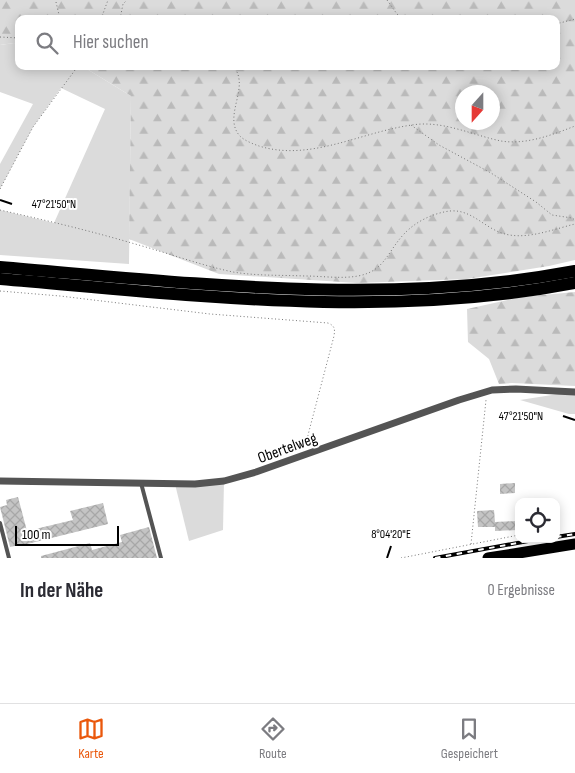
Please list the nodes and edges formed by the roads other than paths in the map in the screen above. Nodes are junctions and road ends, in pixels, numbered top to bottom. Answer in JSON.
{"nodes":[{"id":1,"x":0,"y":267,"type":"edge"},
{"id":2,"x":575,"y":270,"type":"edge"},
{"id":3,"x":0,"y":279,"type":"edge"},
{"id":4,"x":575,"y":283,"type":"edge"},
{"id":5,"x":575,"y":392,"type":"edge"},
{"id":6,"x":0,"y":481,"type":"edge"},
{"id":7,"x":141,"y":483,"type":"junction"},
{"id":8,"x":0,"y":523,"type":"edge"},
{"id":9,"x":575,"y":544,"type":"edge"},
{"id":10,"x":9,"y":558,"type":"edge"},
{"id":11,"x":161,"y":558,"type":"edge"},
{"id":12,"x":488,"y":558,"type":"edge"}],
"edges":[{"from":1,"to":2,"type":"highway"},
{"from":3,"to":4,"type":"highway"},
{"from":5,"to":7,"type":"street","name":"Obertelweg"},
{"from":6,"to":7,"type":"street","name":"Obertelweg"},
{"from":7,"to":11,"type":"lane"},
{"from":8,"to":10,"type":"lane"},
{"from":9,"to":12,"type":"main road"}]}
